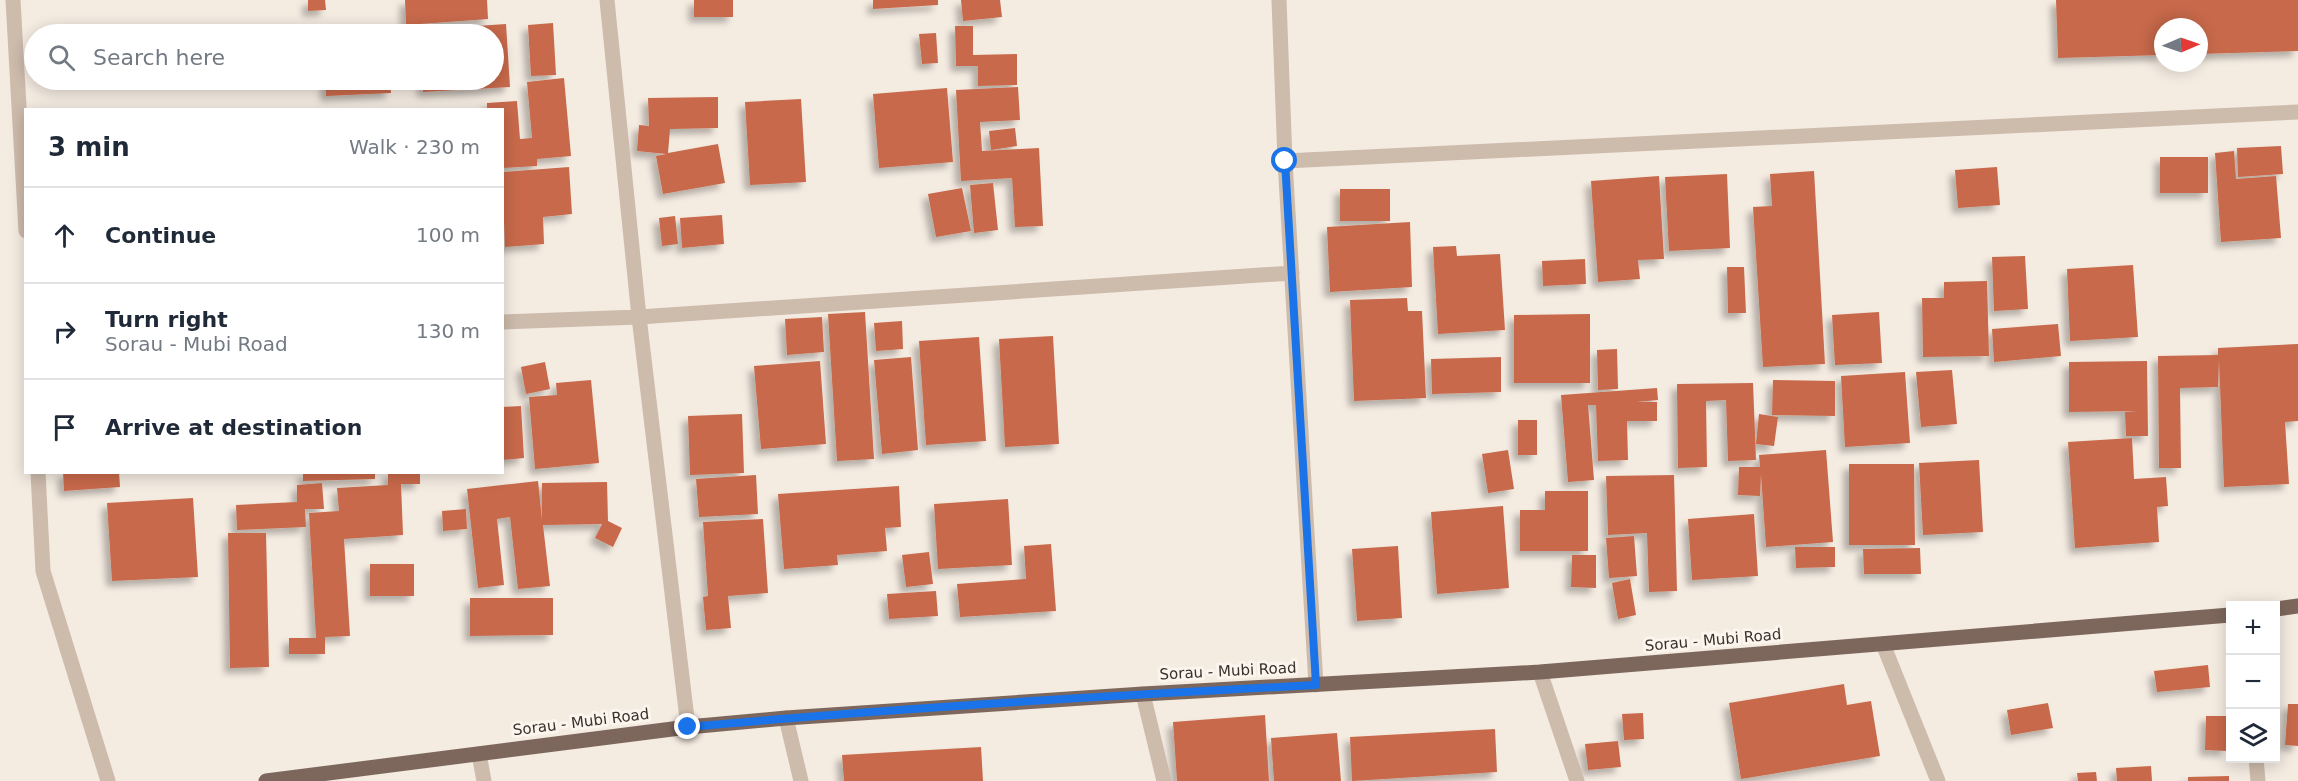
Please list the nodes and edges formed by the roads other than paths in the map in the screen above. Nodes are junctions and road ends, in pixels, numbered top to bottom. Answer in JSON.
{"nodes":[{"id":1,"x":13,"y":0,"type":"edge"},
{"id":2,"x":607,"y":0,"type":"edge"},
{"id":3,"x":1279,"y":0,"type":"edge"},
{"id":4,"x":2298,"y":112,"type":"edge"},
{"id":5,"x":1285,"y":161,"type":"junction"},
{"id":6,"x":24,"y":195,"type":"edge"},
{"id":7,"x":1292,"y":273,"type":"junction"},
{"id":8,"x":639,"y":317,"type":"junction"},
{"id":9,"x":504,"y":322,"type":"edge"},
{"id":10,"x":38,"y":474,"type":"edge"},
{"id":11,"x":2298,"y":606,"type":"edge"},
{"id":12,"x":2280,"y":608,"type":"edge"},
{"id":13,"x":2226,"y":615,"type":"edge"},
{"id":14,"x":1883,"y":644,"type":"junction"},
{"id":15,"x":1540,"y":672,"type":"junction"},
{"id":16,"x":1316,"y":685,"type":"junction"},
{"id":17,"x":1143,"y":694,"type":"junction"},
{"id":18,"x":786,"y":718,"type":"junction"},
{"id":19,"x":688,"y":727,"type":"junction"},
{"id":20,"x":478,"y":754,"type":"junction"},
{"id":21,"x":2256,"y":763,"type":"edge"},
{"id":22,"x":108,"y":781,"type":"edge"},
{"id":23,"x":266,"y":781,"type":"edge"},
{"id":24,"x":484,"y":781,"type":"edge"},
{"id":25,"x":801,"y":781,"type":"edge"},
{"id":26,"x":1164,"y":781,"type":"edge"},
{"id":27,"x":1577,"y":781,"type":"edge"},
{"id":28,"x":1938,"y":781,"type":"edge"},
{"id":29,"x":2258,"y":781,"type":"edge"}],
"edges":[{"from":1,"to":6,"type":"street"},
{"from":2,"to":8,"type":"street"},
{"from":3,"to":5,"type":"street"},
{"from":4,"to":5,"type":"street"},
{"from":5,"to":7,"type":"street"},
{"from":7,"to":8,"type":"street"},
{"from":7,"to":16,"type":"street"},
{"from":8,"to":9,"type":"street"},
{"from":8,"to":19,"type":"street"},
{"from":10,"to":22,"type":"street"},
{"from":11,"to":12,"type":"main road"},
{"from":13,"to":14,"type":"main road","name":"Sorau - Mubi Road"},
{"from":14,"to":15,"type":"main road","name":"Sorau - Mubi Road"},
{"from":14,"to":28,"type":"street"},
{"from":15,"to":16,"type":"main road","name":"Sorau - Mubi Road"},
{"from":15,"to":27,"type":"street"},
{"from":16,"to":17,"type":"main road","name":"Sorau - Mubi Road"},
{"from":17,"to":18,"type":"main road","name":"Sorau - Mubi Road"},
{"from":17,"to":26,"type":"street"},
{"from":18,"to":19,"type":"main road","name":"Sorau - Mubi Road"},
{"from":18,"to":25,"type":"street"},
{"from":19,"to":20,"type":"main road","name":"Sorau - Mubi Road"},
{"from":20,"to":23,"type":"main road","name":"Sorau - Mubi Road"},
{"from":20,"to":24,"type":"street"},
{"from":21,"to":29,"type":"street"}]}
